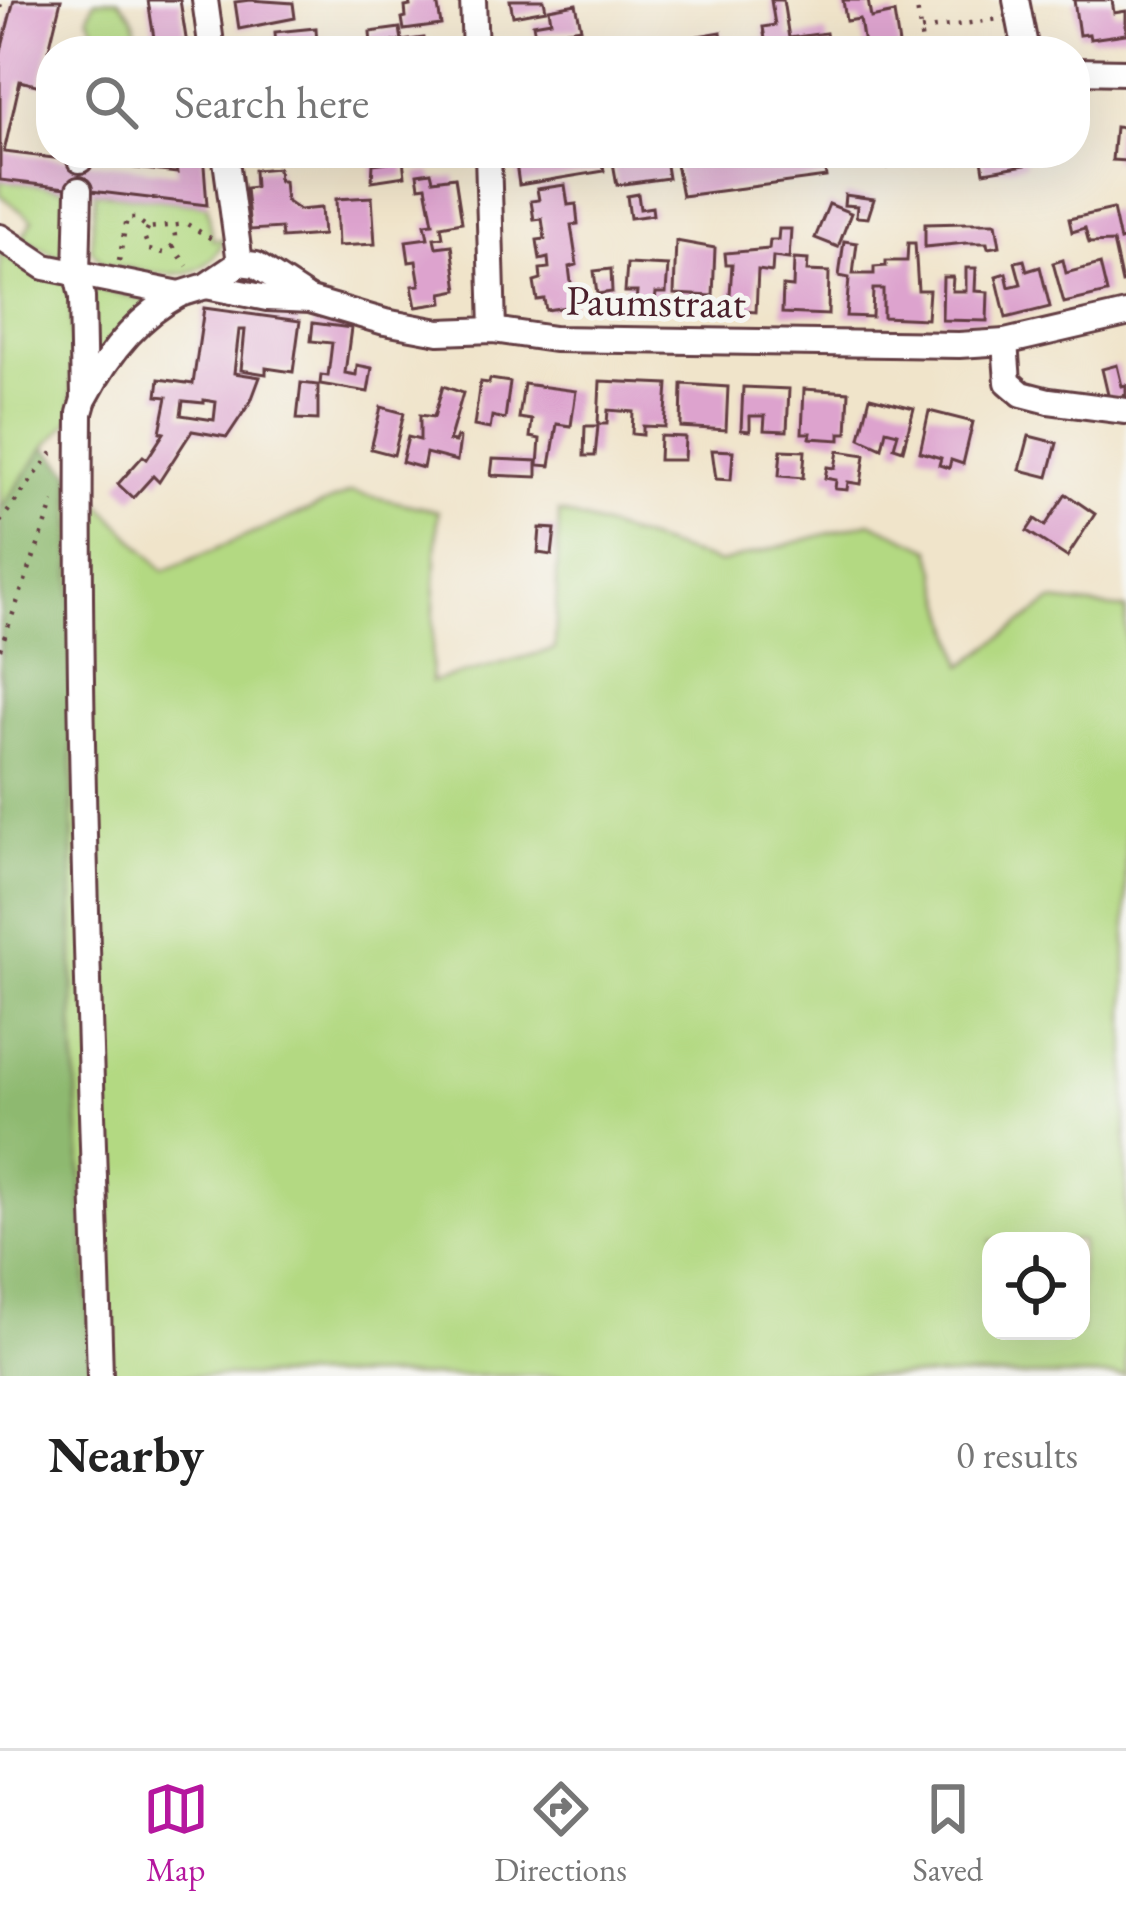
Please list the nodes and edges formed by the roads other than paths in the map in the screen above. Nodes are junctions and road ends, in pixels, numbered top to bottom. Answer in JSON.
{"nodes":[{"id":1,"x":205,"y":0,"type":"edge"},
{"id":2,"x":472,"y":0,"type":"edge"},
{"id":3,"x":210,"y":36,"type":"edge"},
{"id":4,"x":474,"y":36,"type":"edge"},
{"id":5,"x":1090,"y":71,"type":"edge"},
{"id":6,"x":1126,"y":72,"type":"edge"},
{"id":7,"x":226,"y":168,"type":"edge"},
{"id":8,"x":492,"y":168,"type":"edge"},
{"id":9,"x":79,"y":190,"type":"dead end"},
{"id":10,"x":0,"y":238,"type":"edge"},
{"id":11,"x":230,"y":255,"type":"junction"},
{"id":12,"x":77,"y":274,"type":"junction"},
{"id":13,"x":206,"y":286,"type":"junction"},
{"id":14,"x":180,"y":294,"type":"junction"},
{"id":15,"x":310,"y":300,"type":"junction"},
{"id":16,"x":1126,"y":314,"type":"edge"},
{"id":17,"x":493,"y":330,"type":"junction"},
{"id":18,"x":1005,"y":342,"type":"junction"},
{"id":19,"x":84,"y":399,"type":"junction"},
{"id":20,"x":1126,"y":411,"type":"edge"},
{"id":21,"x":100,"y":1376,"type":"edge"}],
"edges":[{"from":1,"to":3,"type":"street"},
{"from":2,"to":4,"type":"street"},
{"from":5,"to":6,"type":"street"},
{"from":7,"to":11,"type":"street"},
{"from":8,"to":17,"type":"street"},
{"from":9,"to":12,"type":"street"},
{"from":10,"to":12,"type":"street"},
{"from":11,"to":13,"type":"street"},
{"from":11,"to":15,"type":"street","name":"Paumstraat"},
{"from":12,"to":14,"type":"street"},
{"from":12,"to":19,"type":"street"},
{"from":13,"to":14,"type":"street"},
{"from":13,"to":15,"type":"street","name":"Paumstraat"},
{"from":14,"to":19,"type":"street"},
{"from":15,"to":17,"type":"street","name":"Paumstraat"},
{"from":16,"to":18,"type":"street","name":"Paumstraat"},
{"from":17,"to":18,"type":"street","name":"Paumstraat"},
{"from":18,"to":20,"type":"street"},
{"from":19,"to":21,"type":"street"}]}
